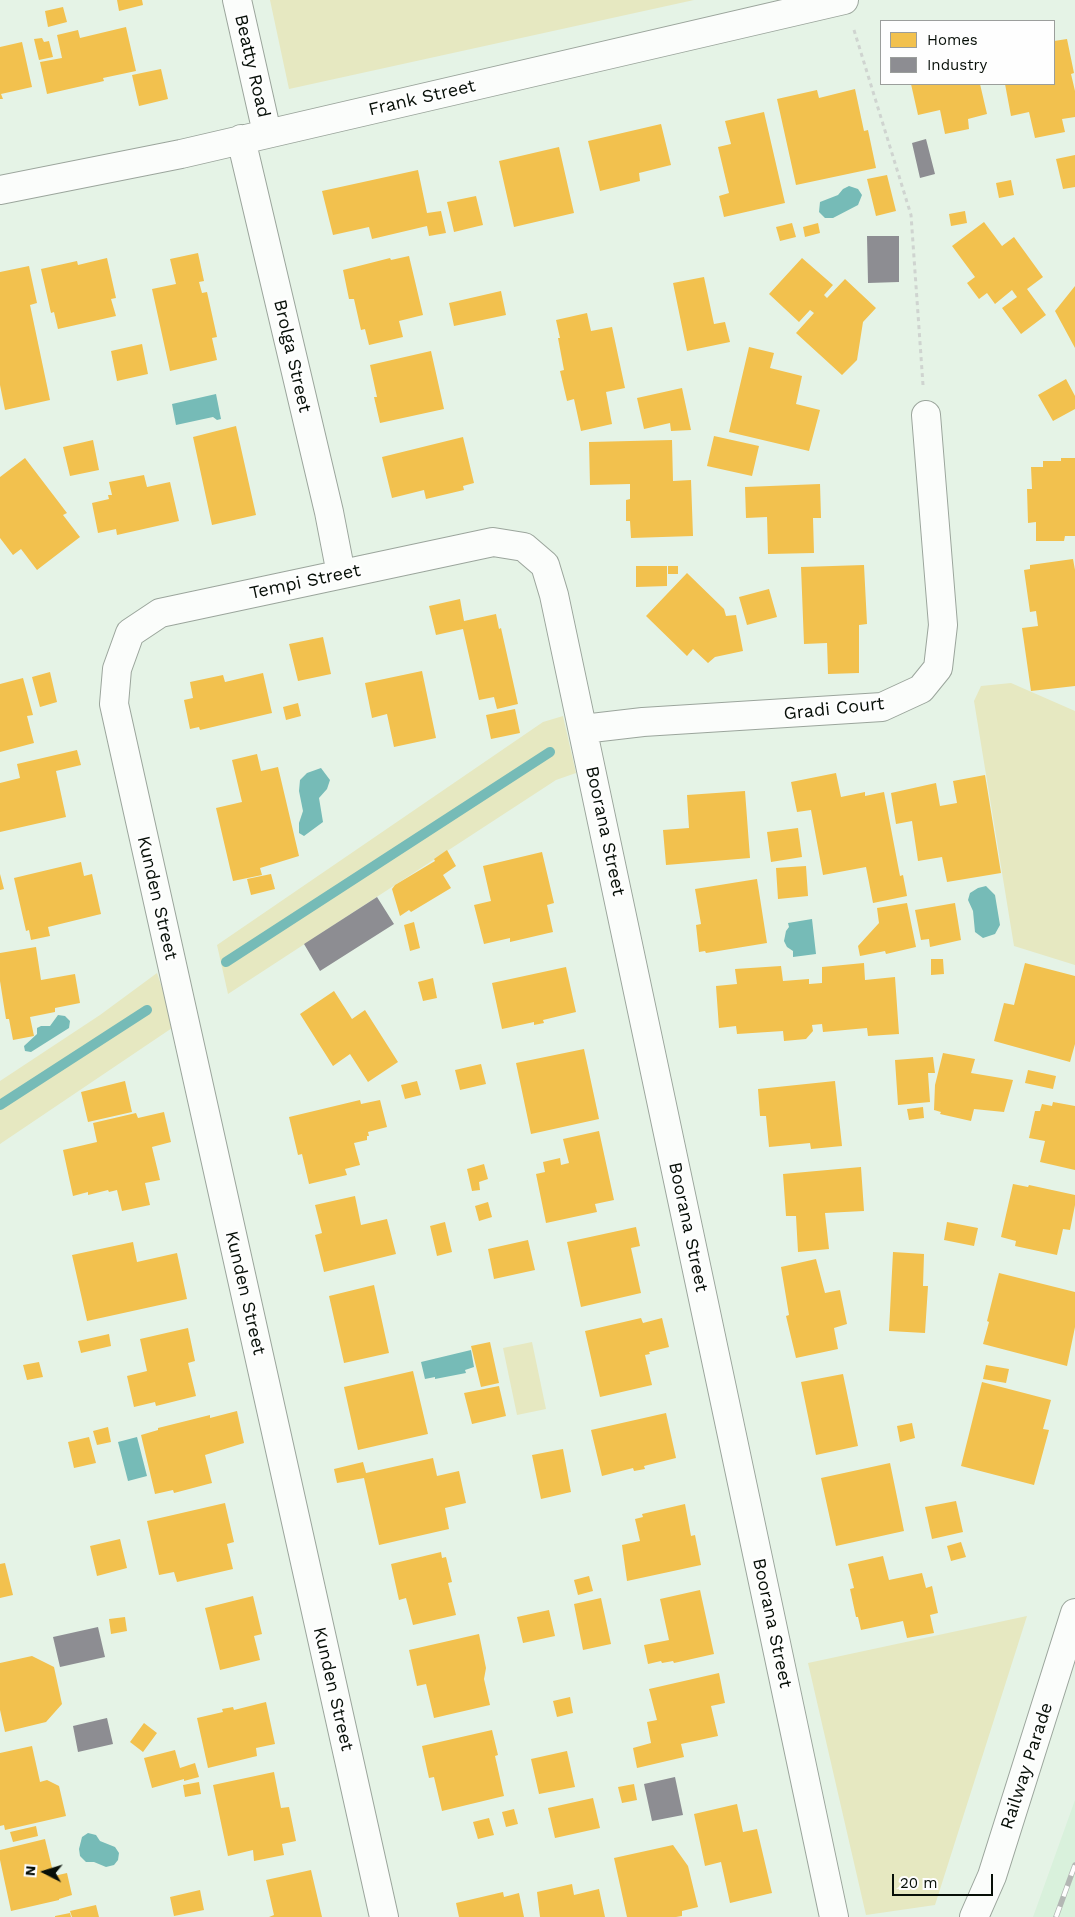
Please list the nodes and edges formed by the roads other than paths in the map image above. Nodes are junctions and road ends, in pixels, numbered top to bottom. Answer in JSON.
{"nodes":[{"id":1,"x":237,"y":0,"type":"edge"},
{"id":2,"x":844,"y":0,"type":"edge"},
{"id":3,"x":267,"y":133,"type":"junction"},
{"id":4,"x":241,"y":139,"type":"junction"},
{"id":5,"x":0,"y":190,"type":"edge"},
{"id":6,"x":926,"y":415,"type":"road end"},
{"id":7,"x":524,"y":547,"type":"joint"},
{"id":8,"x":341,"y":574,"type":"junction"},
{"id":9,"x":117,"y":669,"type":"joint"},
{"id":10,"x":583,"y":729,"type":"junction"},
{"id":11,"x":1075,"y":1613,"type":"edge"},
{"id":12,"x":384,"y":1917,"type":"edge"},
{"id":13,"x":834,"y":1917,"type":"edge"},
{"id":14,"x":974,"y":1917,"type":"edge"}],
"edges":[{"from":1,"to":3,"type":"street","name":"Beatty Road"},
{"from":2,"to":3,"type":"street","name":"Frank Street"},
{"from":3,"to":4,"type":"street","name":"Frank Street"},
{"from":4,"to":5,"type":"street","name":"Frank Street"},
{"from":4,"to":8,"type":"street","name":"Brolga Street"},
{"from":6,"to":10,"type":"street","name":"Gradi Court"},
{"from":7,"to":8,"type":"street","name":"Tempi Street"},
{"from":7,"to":10,"type":"street","name":"Boorana Street"},
{"from":8,"to":9,"type":"street","name":"Tempi Street"},
{"from":9,"to":12,"type":"street","name":"Kunden Street"},
{"from":10,"to":13,"type":"street","name":"Boorana Street"},
{"from":11,"to":14,"type":"street","name":"Railway Parade"}]}
